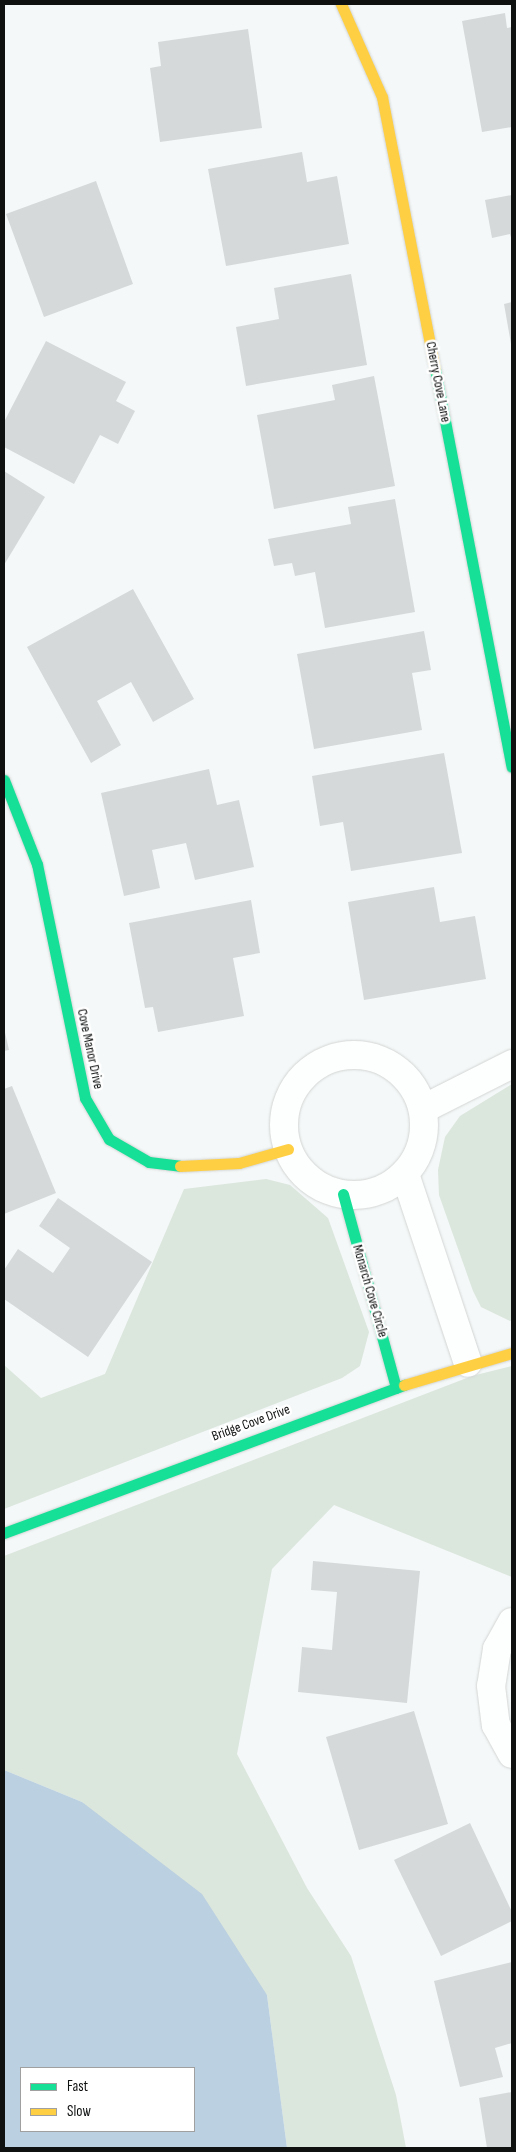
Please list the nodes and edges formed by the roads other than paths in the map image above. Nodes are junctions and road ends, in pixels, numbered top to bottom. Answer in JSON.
{"nodes":[{"id":1,"x":342,"y":4,"type":"edge"},
{"id":2,"x":512,"y":767,"type":"edge"},
{"id":3,"x":4,"y":780,"type":"edge"},
{"id":4,"x":512,"y":1064,"type":"edge"},
{"id":5,"x":423,"y":1109,"type":"junction"},
{"id":6,"x":288,"y":1149,"type":"junction"},
{"id":7,"x":405,"y":1174,"type":"junction"},
{"id":8,"x":343,"y":1194,"type":"junction"},
{"id":9,"x":512,"y":1353,"type":"edge"},
{"id":10,"x":468,"y":1363,"type":"junction"},
{"id":11,"x":396,"y":1388,"type":"junction"},
{"id":12,"x":4,"y":1533,"type":"edge"},
{"id":13,"x":512,"y":1622,"type":"edge"},
{"id":14,"x":512,"y":1754,"type":"edge"}],
"edges":[{"from":1,"to":2,"type":"street","name":"Cherry Cove Lane"},
{"from":3,"to":6,"type":"street","name":"Cove Manor Drive"},
{"from":4,"to":5,"type":"street"},
{"from":5,"to":6,"type":"street"},
{"from":5,"to":7,"type":"street"},
{"from":6,"to":8,"type":"street"},
{"from":7,"to":8,"type":"street"},
{"from":7,"to":10,"type":"street"},
{"from":8,"to":11,"type":"street","name":"Monarch Cove Circle"},
{"from":9,"to":10,"type":"street","name":"Bridge Cove Drive"},
{"from":10,"to":11,"type":"street","name":"Bridge Cove Drive"},
{"from":11,"to":12,"type":"street","name":"Bridge Cove Drive"},
{"from":13,"to":14,"type":"street"}]}
